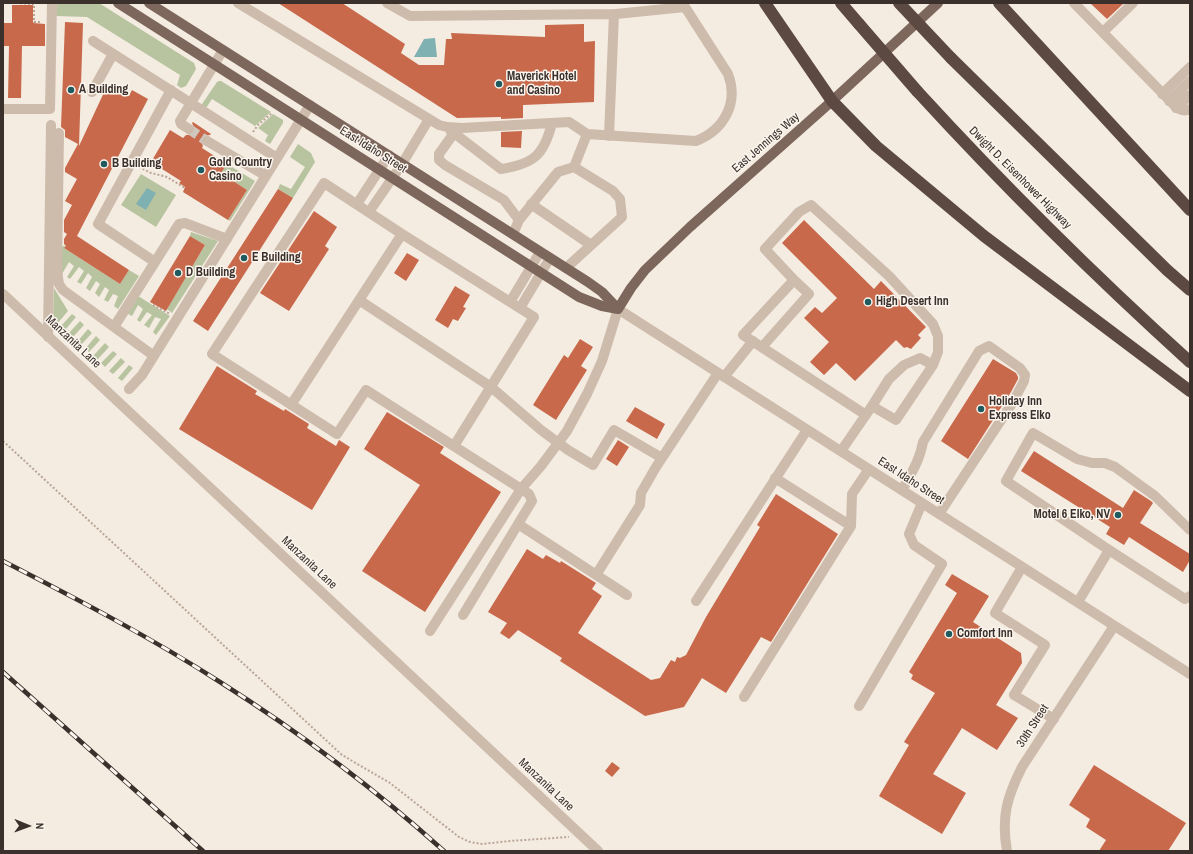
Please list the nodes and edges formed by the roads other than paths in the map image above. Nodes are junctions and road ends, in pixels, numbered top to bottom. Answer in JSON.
{"nodes":[{"id":1,"x":52,"y":3,"type":"edge"},
{"id":2,"x":118,"y":3,"type":"edge"},
{"id":3,"x":238,"y":3,"type":"edge"},
{"id":4,"x":387,"y":3,"type":"edge"},
{"id":5,"x":765,"y":3,"type":"edge"},
{"id":6,"x":841,"y":3,"type":"edge"},
{"id":7,"x":899,"y":3,"type":"edge"},
{"id":8,"x":938,"y":3,"type":"edge"},
{"id":9,"x":999,"y":3,"type":"edge"},
{"id":10,"x":1074,"y":3,"type":"edge"},
{"id":11,"x":1133,"y":3,"type":"edge"},
{"id":12,"x":154,"y":4,"type":"edge"},
{"id":13,"x":614,"y":14,"type":"junction"},
{"id":14,"x":1103,"y":32,"type":"junction"},
{"id":15,"x":93,"y":41,"type":"dead end"},
{"id":16,"x":223,"y":50,"type":"junction"},
{"id":17,"x":113,"y":54,"type":"junction"},
{"id":18,"x":214,"y":64,"type":"junction"},
{"id":19,"x":1190,"y":67,"type":"edge"},
{"id":20,"x":1190,"y":81,"type":"edge"},
{"id":21,"x":171,"y":90,"type":"junction"},
{"id":22,"x":92,"y":92,"type":"dead end"},
{"id":23,"x":1190,"y":95,"type":"edge"},
{"id":24,"x":1169,"y":101,"type":"junction"},
{"id":25,"x":832,"y":102,"type":"junction"},
{"id":26,"x":190,"y":103,"type":"junction"},
{"id":27,"x":310,"y":105,"type":"junction"},
{"id":28,"x":3,"y":109,"type":"edge"},
{"id":29,"x":1190,"y":110,"type":"edge"},
{"id":30,"x":429,"y":119,"type":"junction"},
{"id":31,"x":301,"y":120,"type":"junction"},
{"id":32,"x":552,"y":123,"type":"junction"},
{"id":33,"x":51,"y":125,"type":"dead end"},
{"id":34,"x":189,"y":130,"type":"tunnel mouth"},
{"id":35,"x":450,"y":130,"type":"junction"},
{"id":36,"x":59,"y":134,"type":"dead end"},
{"id":37,"x":587,"y":134,"type":"junction"},
{"id":38,"x":609,"y":136,"type":"junction"},
{"id":39,"x":207,"y":141,"type":"tunnel mouth"},
{"id":40,"x":389,"y":156,"type":"junction"},
{"id":41,"x":277,"y":158,"type":"junction"},
{"id":42,"x":402,"y":164,"type":"junction"},
{"id":43,"x":574,"y":167,"type":"junction"},
{"id":44,"x":380,"y":170,"type":"junction"},
{"id":45,"x":266,"y":176,"type":"junction"},
{"id":46,"x":393,"y":178,"type":"junction"},
{"id":47,"x":357,"y":204,"type":"junction"},
{"id":48,"x":531,"y":204,"type":"junction"},
{"id":49,"x":1190,"y":210,"type":"edge"},
{"id":50,"x":369,"y":212,"type":"junction"},
{"id":51,"x":519,"y":220,"type":"junction"},
{"id":52,"x":402,"y":234,"type":"junction"},
{"id":53,"x":513,"y":234,"type":"junction"},
{"id":54,"x":227,"y":239,"type":"junction"},
{"id":55,"x":591,"y":245,"type":"junction"},
{"id":56,"x":540,"y":252,"type":"junction"},
{"id":57,"x":550,"y":258,"type":"junction"},
{"id":58,"x":155,"y":262,"type":"junction"},
{"id":59,"x":531,"y":267,"type":"junction"},
{"id":60,"x":566,"y":268,"type":"junction"},
{"id":61,"x":541,"y":273,"type":"junction"},
{"id":62,"x":794,"y":280,"type":"junction"},
{"id":63,"x":1190,"y":290,"type":"edge"},
{"id":64,"x":3,"y":294,"type":"edge"},
{"id":65,"x":359,"y":300,"type":"junction"},
{"id":66,"x":510,"y":302,"type":"junction"},
{"id":67,"x":520,"y":308,"type":"junction"},
{"id":68,"x":618,"y":309,"type":"junction"},
{"id":69,"x":114,"y":327,"type":"junction"},
{"id":70,"x":48,"y":337,"type":"junction"},
{"id":71,"x":753,"y":341,"type":"junction"},
{"id":72,"x":762,"y":347,"type":"junction"},
{"id":73,"x":154,"y":356,"type":"junction"},
{"id":74,"x":1190,"y":362,"type":"edge"},
{"id":75,"x":933,"y":365,"type":"junction"},
{"id":76,"x":721,"y":375,"type":"junction"},
{"id":77,"x":491,"y":387,"type":"junction"},
{"id":78,"x":130,"y":389,"type":"dead end"},
{"id":79,"x":1190,"y":391,"type":"edge"},
{"id":80,"x":291,"y":405,"type":"junction"},
{"id":81,"x":872,"y":406,"type":"junction"},
{"id":82,"x":866,"y":415,"type":"junction"},
{"id":83,"x":807,"y":430,"type":"junction"},
{"id":84,"x":558,"y":443,"type":"junction"},
{"id":85,"x":454,"y":446,"type":"junction"},
{"id":86,"x":841,"y":451,"type":"junction"},
{"id":87,"x":662,"y":458,"type":"junction"},
{"id":88,"x":869,"y":469,"type":"junction"},
{"id":89,"x":775,"y":478,"type":"junction"},
{"id":90,"x":522,"y":490,"type":"junction"},
{"id":91,"x":902,"y":490,"type":"junction"},
{"id":92,"x":922,"y":503,"type":"junction"},
{"id":93,"x":939,"y":514,"type":"junction"},
{"id":94,"x":518,"y":524,"type":"junction"},
{"id":95,"x":851,"y":526,"type":"junction"},
{"id":96,"x":1190,"y":530,"type":"edge"},
{"id":97,"x":1109,"y":550,"type":"junction"},
{"id":98,"x":1022,"y":567,"type":"junction"},
{"id":99,"x":596,"y":575,"type":"junction"},
{"id":100,"x":627,"y":594,"type":"dead end"},
{"id":101,"x":1190,"y":596,"type":"edge"},
{"id":102,"x":696,"y":602,"type":"dead end"},
{"id":103,"x":1078,"y":602,"type":"junction"},
{"id":104,"x":463,"y":616,"type":"dead end"},
{"id":105,"x":1114,"y":626,"type":"junction"},
{"id":106,"x":430,"y":631,"type":"dead end"},
{"id":107,"x":1190,"y":674,"type":"edge"},
{"id":108,"x":744,"y":697,"type":"dead end"},
{"id":109,"x":859,"y":706,"type":"dead end"},
{"id":110,"x":1054,"y":718,"type":"junction"},
{"id":111,"x":598,"y":851,"type":"edge"},
{"id":112,"x":1007,"y":851,"type":"edge"}],
"edges":[{"from":1,"to":28,"type":"street"},
{"from":2,"to":18,"type":"main road","name":"East Idaho Street"},
{"from":3,"to":30,"type":"street"},
{"from":4,"to":13,"type":"street"},
{"from":5,"to":25,"type":"highway"},
{"from":6,"to":74,"type":"highway","name":"Dwight D. Eisenhower Highway","bridge":true},
{"from":7,"to":63,"type":"highway","bridge":true},
{"from":8,"to":25,"type":"main road","name":"East Jennings Way"},
{"from":9,"to":49,"type":"highway"},
{"from":10,"to":14,"type":"street"},
{"from":11,"to":14,"type":"street"},
{"from":12,"to":16,"type":"main road","name":"East Idaho Street"},
{"from":13,"to":38,"type":"street"},
{"from":13,"to":38,"type":"street"},
{"from":14,"to":24,"type":"street"},
{"from":15,"to":17,"type":"street"},
{"from":16,"to":18,"type":"street"},
{"from":16,"to":27,"type":"main road","name":"East Idaho Street"},
{"from":17,"to":21,"type":"street"},
{"from":17,"to":22,"type":"street"},
{"from":18,"to":26,"type":"street"},
{"from":18,"to":31,"type":"main road","name":"East Idaho Street"},
{"from":19,"to":24,"type":"street"},
{"from":20,"to":24,"type":"street"},
{"from":21,"to":26,"type":"street"},
{"from":21,"to":58,"type":"street"},
{"from":23,"to":24,"type":"street"},
{"from":24,"to":29,"type":"street"},
{"from":25,"to":68,"type":"main road","name":"East Jennings Way"},
{"from":25,"to":79,"type":"highway"},
{"from":26,"to":34,"type":"street"},
{"from":26,"to":41,"type":"street"},
{"from":27,"to":31,"type":"street"},
{"from":27,"to":40,"type":"main road","name":"East Idaho Street"},
{"from":30,"to":35,"type":"street"},
{"from":30,"to":42,"type":"street"},
{"from":31,"to":41,"type":"street"},
{"from":31,"to":44,"type":"main road","name":"East Idaho Street"},
{"from":32,"to":35,"type":"street"},
{"from":32,"to":35,"type":"street"},
{"from":32,"to":37,"type":"street"},
{"from":33,"to":70,"type":"street"},
{"from":35,"to":51,"type":"street"},
{"from":36,"to":69,"type":"street"},
{"from":37,"to":38,"type":"street"},
{"from":37,"to":43,"type":"street"},
{"from":39,"to":45,"type":"street"},
{"from":40,"to":42,"type":"main road","name":"East Idaho Street"},
{"from":40,"to":44,"type":"street"},
{"from":41,"to":45,"type":"street"},
{"from":42,"to":46,"type":"street"},
{"from":42,"to":53,"type":"main road","name":"East Idaho Street"},
{"from":43,"to":48,"type":"street"},
{"from":43,"to":55,"type":"street"},
{"from":44,"to":46,"type":"main road","name":"East Idaho Street"},
{"from":44,"to":47,"type":"street"},
{"from":45,"to":54,"type":"street"},
{"from":46,"to":50,"type":"street"},
{"from":46,"to":59,"type":"main road","name":"East Idaho Street"},
{"from":47,"to":50,"type":"street"},
{"from":47,"to":80,"type":"street"},
{"from":48,"to":51,"type":"street"},
{"from":48,"to":55,"type":"street"},
{"from":50,"to":52,"type":"street"},
{"from":51,"to":53,"type":"street"},
{"from":52,"to":65,"type":"street"},
{"from":52,"to":66,"type":"street"},
{"from":53,"to":56,"type":"main road","name":"East Idaho Street"},
{"from":54,"to":58,"type":"street"},
{"from":54,"to":73,"type":"street"},
{"from":55,"to":60,"type":"street"},
{"from":56,"to":57,"type":"main road","name":"East Idaho Street"},
{"from":56,"to":59,"type":"street"},
{"from":57,"to":60,"type":"main road","name":"East Idaho Street"},
{"from":57,"to":61,"type":"street"},
{"from":58,"to":69,"type":"street"},
{"from":59,"to":61,"type":"main road","name":"East Idaho Street"},
{"from":59,"to":66,"type":"street"},
{"from":60,"to":68,"type":"main road","name":"East Idaho Street"},
{"from":61,"to":67,"type":"street"},
{"from":61,"to":68,"type":"main road","name":"East Idaho Street"},
{"from":62,"to":71,"type":"street"},
{"from":62,"to":72,"type":"street"},
{"from":62,"to":75,"type":"street"},
{"from":64,"to":70,"type":"street","name":"Manzanita Lane"},
{"from":65,"to":77,"type":"street"},
{"from":65,"to":80,"type":"street"},
{"from":66,"to":67,"type":"street"},
{"from":67,"to":77,"type":"street"},
{"from":68,"to":76,"type":"street","name":"East Idaho Street"},
{"from":68,"to":84,"type":"street"},
{"from":69,"to":73,"type":"street"},
{"from":70,"to":111,"type":"street","name":"Manzanita Lane"},
{"from":71,"to":72,"type":"street"},
{"from":71,"to":76,"type":"street"},
{"from":72,"to":82,"type":"street"},
{"from":73,"to":78,"type":"street"},
{"from":75,"to":81,"type":"street"},
{"from":75,"to":81,"type":"street"},
{"from":76,"to":83,"type":"street","name":"East Idaho Street"},
{"from":76,"to":87,"type":"street"},
{"from":77,"to":84,"type":"street"},
{"from":77,"to":85,"type":"street"},
{"from":80,"to":85,"type":"street"},
{"from":81,"to":82,"type":"street"},
{"from":82,"to":86,"type":"street"},
{"from":83,"to":86,"type":"street","name":"East Idaho Street"},
{"from":83,"to":89,"type":"street"},
{"from":84,"to":87,"type":"street"},
{"from":84,"to":90,"type":"street"},
{"from":85,"to":90,"type":"street"},
{"from":86,"to":88,"type":"street","name":"East Idaho Street"},
{"from":87,"to":99,"type":"street"},
{"from":88,"to":91,"type":"street","name":"East Idaho Street"},
{"from":88,"to":95,"type":"street"},
{"from":89,"to":95,"type":"street"},
{"from":89,"to":102,"type":"street"},
{"from":90,"to":94,"type":"street"},
{"from":90,"to":106,"type":"street"},
{"from":91,"to":92,"type":"street","name":"East Idaho Street"},
{"from":91,"to":93,"type":"street"},
{"from":92,"to":93,"type":"street","name":"East Idaho Street"},
{"from":92,"to":109,"type":"street"},
{"from":93,"to":98,"type":"street","name":"East Idaho Street"},
{"from":94,"to":99,"type":"street"},
{"from":94,"to":104,"type":"street"},
{"from":95,"to":108,"type":"street"},
{"from":96,"to":97,"type":"street"},
{"from":97,"to":101,"type":"street"},
{"from":97,"to":103,"type":"street"},
{"from":98,"to":103,"type":"street","name":"East Idaho Street"},
{"from":98,"to":110,"type":"street"},
{"from":99,"to":100,"type":"street"},
{"from":103,"to":105,"type":"street","name":"East Idaho Street"},
{"from":105,"to":107,"type":"street","name":"East Idaho Street"},
{"from":105,"to":110,"type":"street","name":"30th Street"},
{"from":110,"to":112,"type":"street","name":"30th Street"}]}
